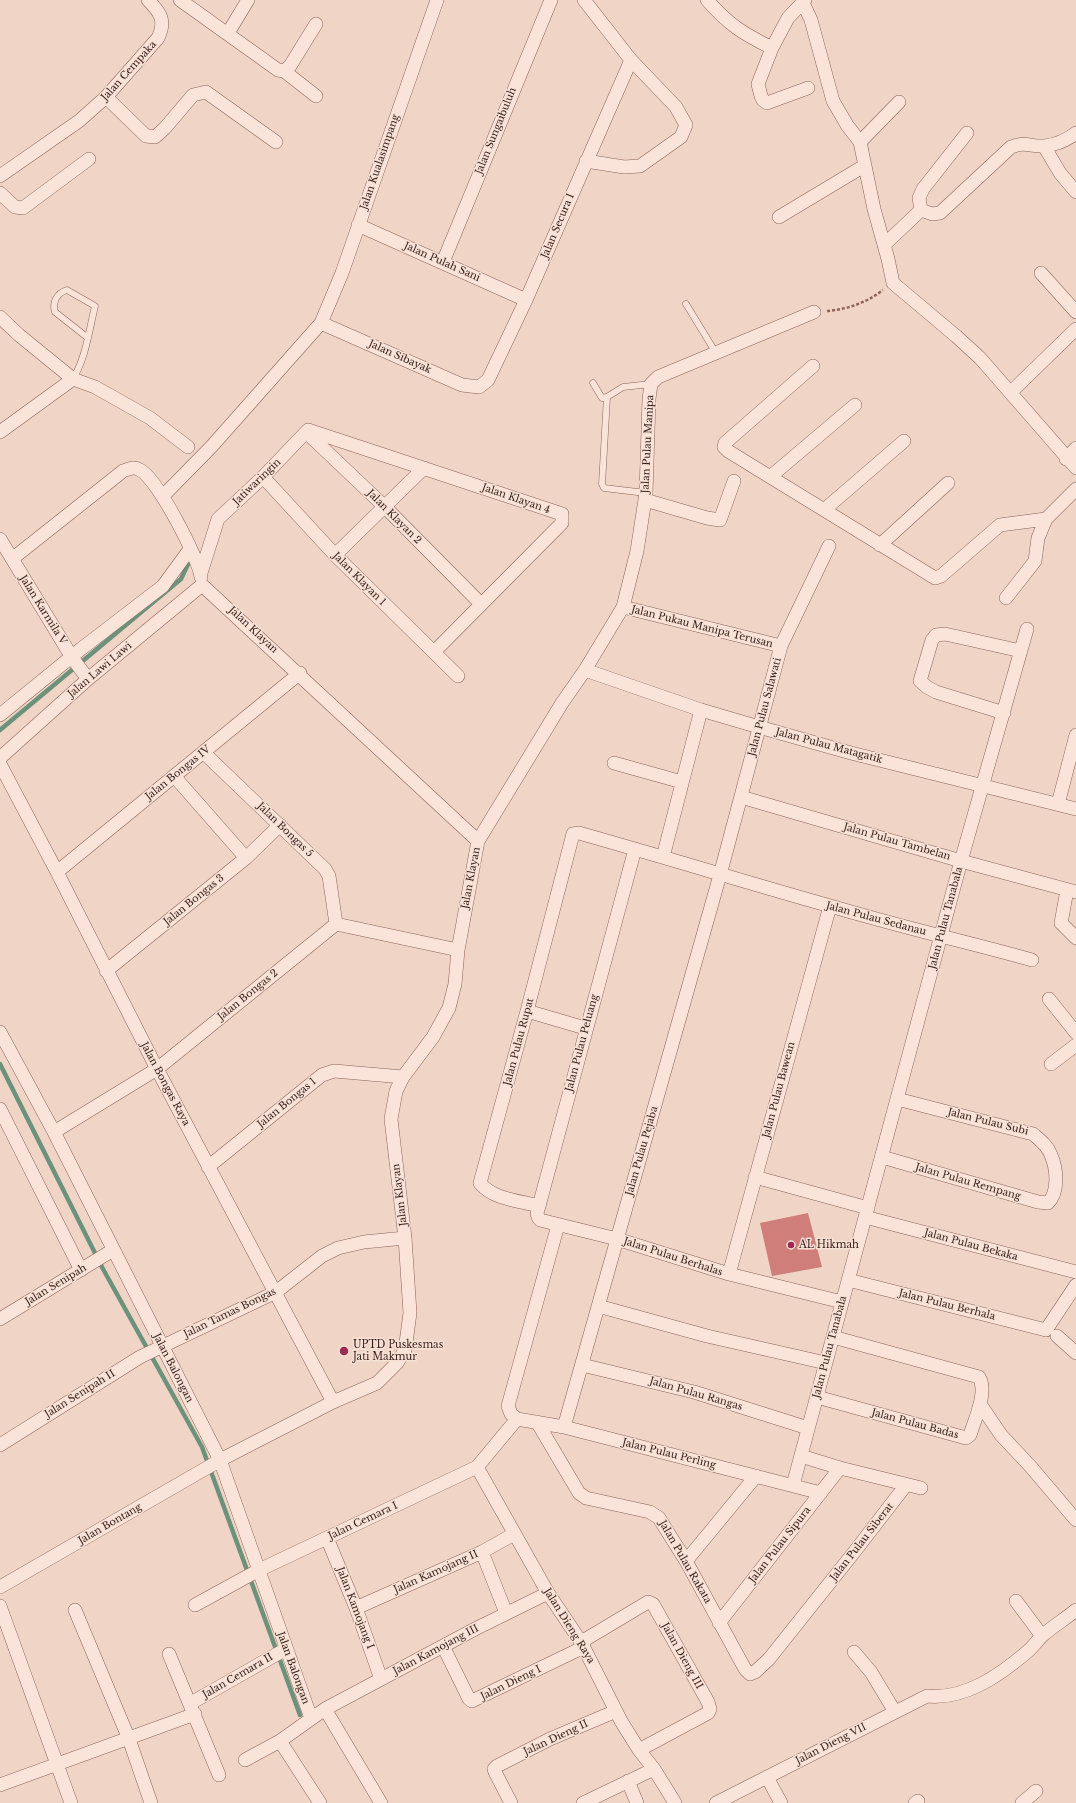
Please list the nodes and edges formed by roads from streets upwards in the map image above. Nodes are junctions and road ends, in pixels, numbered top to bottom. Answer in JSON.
{"nodes":[{"id":1,"x":148,"y":0,"type":"edge"},
{"id":2,"x":180,"y":0,"type":"edge"},
{"id":3,"x":248,"y":0,"type":"edge"},
{"id":4,"x":437,"y":0,"type":"edge"},
{"id":5,"x":551,"y":0,"type":"edge"},
{"id":6,"x":584,"y":0,"type":"edge"},
{"id":7,"x":707,"y":0,"type":"edge"},
{"id":8,"x":804,"y":2,"type":"edge"},
{"id":9,"x":162,"y":5,"type":"edge"},
{"id":10,"x":316,"y":24,"type":"dead end"},
{"id":11,"x":228,"y":33,"type":"junction"},
{"id":12,"x":772,"y":48,"type":"junction"},
{"id":13,"x":631,"y":60,"type":"junction"},
{"id":14,"x":284,"y":72,"type":"junction"},
{"id":15,"x":808,"y":88,"type":"dead end"},
{"id":16,"x":316,"y":96,"type":"dead end"},
{"id":17,"x":106,"y":97,"type":"junction"},
{"id":18,"x":899,"y":102,"type":"dead end"},
{"id":19,"x":1076,"y":133,"type":"edge"},
{"id":20,"x":967,"y":134,"type":"dead end"},
{"id":21,"x":276,"y":142,"type":"dead end"},
{"id":22,"x":860,"y":142,"type":"junction"},
{"id":23,"x":1044,"y":146,"type":"junction"},
{"id":24,"x":89,"y":159,"type":"dead end"},
{"id":25,"x":586,"y":161,"type":"junction"},
{"id":26,"x":864,"y":166,"type":"junction"},
{"id":27,"x":2,"y":170,"type":"edge"},
{"id":28,"x":1076,"y":192,"type":"edge"},
{"id":29,"x":0,"y":194,"type":"edge"},
{"id":30,"x":921,"y":210,"type":"junction"},
{"id":31,"x":779,"y":217,"type":"dead end"},
{"id":32,"x":358,"y":225,"type":"junction"},
{"id":33,"x":884,"y":245,"type":"junction"},
{"id":34,"x":443,"y":262,"type":"junction"},
{"id":35,"x":1041,"y":273,"type":"dead end"},
{"id":36,"x":526,"y":300,"type":"junction"},
{"id":37,"x":814,"y":312,"type":"road end"},
{"id":38,"x":1076,"y":312,"type":"edge"},
{"id":39,"x":0,"y":317,"type":"edge"},
{"id":40,"x":321,"y":323,"type":"junction"},
{"id":41,"x":1076,"y":329,"type":"edge"},
{"id":42,"x":813,"y":366,"type":"dead end"},
{"id":43,"x":73,"y":379,"type":"junction"},
{"id":44,"x":479,"y":387,"type":"joint"},
{"id":45,"x":1010,"y":392,"type":"junction"},
{"id":46,"x":855,"y":405,"type":"dead end"},
{"id":47,"x":309,"y":431,"type":"junction"},
{"id":48,"x":0,"y":432,"type":"edge"},
{"id":49,"x":904,"y":441,"type":"dead end"},
{"id":50,"x":188,"y":447,"type":"dead end"},
{"id":51,"x":1076,"y":448,"type":"edge"},
{"id":52,"x":1066,"y":458,"type":"junction"},
{"id":53,"x":424,"y":468,"type":"junction"},
{"id":54,"x":1076,"y":468,"type":"edge"},
{"id":55,"x":263,"y":477,"type":"junction"},
{"id":56,"x":770,"y":477,"type":"junction"},
{"id":57,"x":734,"y":481,"type":"dead end"},
{"id":58,"x":948,"y":483,"type":"dead end"},
{"id":59,"x":1076,"y":489,"type":"edge"},
{"id":60,"x":164,"y":496,"type":"junction"},
{"id":61,"x":645,"y":497,"type":"junction"},
{"id":62,"x":385,"y":506,"type":"junction"},
{"id":63,"x":824,"y":510,"type":"junction"},
{"id":64,"x":1046,"y":519,"type":"junction"},
{"id":65,"x":0,"y":539,"type":"edge"},
{"id":66,"x":880,"y":545,"type":"junction"},
{"id":67,"x":829,"y":546,"type":"dead end"},
{"id":68,"x":190,"y":549,"type":"junction"},
{"id":69,"x":335,"y":555,"type":"junction"},
{"id":70,"x":12,"y":559,"type":"junction"},
{"id":71,"x":202,"y":579,"type":"junction"},
{"id":72,"x":1006,"y":598,"type":"dead end"},
{"id":73,"x":481,"y":604,"type":"junction"},
{"id":74,"x":623,"y":608,"type":"junction"},
{"id":75,"x":1027,"y":629,"type":"dead end"},
{"id":76,"x":781,"y":646,"type":"junction"},
{"id":77,"x":1021,"y":651,"type":"junction"},
{"id":78,"x":434,"y":652,"type":"junction"},
{"id":79,"x":72,"y":658,"type":"junction"},
{"id":80,"x":586,"y":670,"type":"junction"},
{"id":81,"x":300,"y":673,"type":"junction"},
{"id":82,"x":84,"y":675,"type":"junction"},
{"id":83,"x":458,"y":676,"type":"dead end"},
{"id":84,"x":701,"y":710,"type":"junction"},
{"id":85,"x":1004,"y":713,"type":"junction"},
{"id":86,"x":0,"y":715,"type":"edge"},
{"id":87,"x":759,"y":727,"type":"junction"},
{"id":88,"x":1076,"y":735,"type":"edge"},
{"id":89,"x":203,"y":752,"type":"junction"},
{"id":90,"x":0,"y":758,"type":"edge"},
{"id":91,"x":614,"y":763,"type":"dead end"},
{"id":92,"x":0,"y":764,"type":"edge"},
{"id":93,"x":174,"y":776,"type":"junction"},
{"id":94,"x":682,"y":782,"type":"junction"},
{"id":95,"x":984,"y":786,"type":"junction"},
{"id":96,"x":741,"y":797,"type":"junction"},
{"id":97,"x":1058,"y":804,"type":"junction"},
{"id":98,"x":1076,"y":809,"type":"edge"},
{"id":99,"x":280,"y":825,"type":"junction"},
{"id":100,"x":572,"y":838,"type":"joint"},
{"id":101,"x":478,"y":840,"type":"junction"},
{"id":102,"x":635,"y":849,"type":"junction"},
{"id":103,"x":663,"y":857,"type":"junction"},
{"id":104,"x":246,"y":858,"type":"junction"},
{"id":105,"x":961,"y":861,"type":"junction"},
{"id":106,"x":57,"y":872,"type":"junction"},
{"id":107,"x":720,"y":875,"type":"junction"},
{"id":108,"x":1071,"y":891,"type":"edge"},
{"id":109,"x":830,"y":906,"type":"junction"},
{"id":110,"x":336,"y":924,"type":"junction"},
{"id":111,"x":941,"y":937,"type":"junction"},
{"id":112,"x":1076,"y":938,"type":"edge"},
{"id":113,"x":458,"y":950,"type":"junction"},
{"id":114,"x":1032,"y":960,"type":"dead end"},
{"id":115,"x":106,"y":972,"type":"junction"},
{"id":116,"x":1049,"y":999,"type":"dead end"},
{"id":117,"x":527,"y":1011,"type":"junction"},
{"id":118,"x":585,"y":1028,"type":"junction"},
{"id":119,"x":0,"y":1032,"type":"edge"},
{"id":120,"x":1076,"y":1033,"type":"edge"},
{"id":121,"x":1076,"y":1045,"type":"edge"},
{"id":122,"x":1051,"y":1064,"type":"dead end"},
{"id":123,"x":157,"y":1069,"type":"junction"},
{"id":124,"x":403,"y":1077,"type":"junction"},
{"id":125,"x":897,"y":1099,"type":"junction"},
{"id":126,"x":0,"y":1109,"type":"edge"},
{"id":127,"x":54,"y":1132,"type":"junction"},
{"id":128,"x":882,"y":1157,"type":"junction"},
{"id":129,"x":208,"y":1167,"type":"junction"},
{"id":130,"x":755,"y":1177,"type":"junction"},
{"id":131,"x":1054,"y":1198,"type":"joint"},
{"id":132,"x":539,"y":1206,"type":"junction"},
{"id":133,"x":866,"y":1213,"type":"junction"},
{"id":134,"x":558,"y":1225,"type":"junction"},
{"id":135,"x":405,"y":1238,"type":"junction"},
{"id":136,"x":617,"y":1239,"type":"junction"},
{"id":137,"x":108,"y":1253,"type":"junction"},
{"id":138,"x":83,"y":1268,"type":"junction"},
{"id":139,"x":1076,"y":1272,"type":"edge"},
{"id":140,"x":729,"y":1274,"type":"junction"},
{"id":141,"x":848,"y":1280,"type":"junction"},
{"id":142,"x":1076,"y":1285,"type":"edge"},
{"id":143,"x":276,"y":1292,"type":"junction"},
{"id":144,"x":842,"y":1302,"type":"junction"},
{"id":145,"x":598,"y":1306,"type":"junction"},
{"id":146,"x":0,"y":1319,"type":"edge"},
{"id":147,"x":1051,"y":1333,"type":"junction"},
{"id":148,"x":833,"y":1337,"type":"junction"},
{"id":149,"x":158,"y":1348,"type":"junction"},
{"id":150,"x":1076,"y":1353,"type":"edge"},
{"id":151,"x":826,"y":1363,"type":"junction"},
{"id":152,"x":582,"y":1365,"type":"junction"},
{"id":153,"x":817,"y":1397,"type":"junction"},
{"id":154,"x":333,"y":1402,"type":"junction"},
{"id":155,"x":980,"y":1404,"type":"junction"},
{"id":156,"x":517,"y":1419,"type":"junction"},
{"id":157,"x":537,"y":1422,"type":"junction"},
{"id":158,"x":564,"y":1428,"type":"junction"},
{"id":159,"x":808,"y":1428,"type":"junction"},
{"id":160,"x":0,"y":1445,"type":"edge"},
{"id":161,"x":801,"y":1456,"type":"junction"},
{"id":162,"x":212,"y":1464,"type":"junction"},
{"id":163,"x":477,"y":1467,"type":"junction"},
{"id":164,"x":840,"y":1468,"type":"junction"},
{"id":165,"x":756,"y":1476,"type":"junction"},
{"id":166,"x":793,"y":1485,"type":"junction"},
{"id":167,"x":906,"y":1485,"type":"junction"},
{"id":168,"x":921,"y":1488,"type":"dead end"},
{"id":169,"x":821,"y":1493,"type":"junction"},
{"id":170,"x":1076,"y":1520,"type":"edge"},
{"id":171,"x":514,"y":1534,"type":"junction"},
{"id":172,"x":328,"y":1538,"type":"junction"},
{"id":173,"x":482,"y":1552,"type":"junction"},
{"id":174,"x":686,"y":1561,"type":"junction"},
{"id":175,"x":252,"y":1574,"type":"junction"},
{"id":176,"x":0,"y":1588,"type":"edge"},
{"id":177,"x":548,"y":1593,"type":"junction"},
{"id":178,"x":1016,"y":1601,"type":"dead end"},
{"id":179,"x":194,"y":1605,"type":"dead end"},
{"id":180,"x":0,"y":1606,"type":"edge"},
{"id":181,"x":356,"y":1608,"type":"junction"},
{"id":182,"x":75,"y":1610,"type":"dead end"},
{"id":183,"x":1076,"y":1610,"type":"edge"},
{"id":184,"x":506,"y":1614,"type":"junction"},
{"id":185,"x":719,"y":1623,"type":"junction"},
{"id":186,"x":1042,"y":1636,"type":"junction"},
{"id":187,"x":583,"y":1644,"type":"junction"},
{"id":188,"x":443,"y":1646,"type":"junction"},
{"id":189,"x":280,"y":1652,"type":"junction"},
{"id":190,"x":854,"y":1652,"type":"dead end"},
{"id":191,"x":169,"y":1654,"type":"dead end"},
{"id":192,"x":745,"y":1669,"type":"joint"},
{"id":193,"x":381,"y":1679,"type":"junction"},
{"id":194,"x":193,"y":1709,"type":"junction"},
{"id":195,"x":325,"y":1709,"type":"junction"},
{"id":196,"x":616,"y":1710,"type":"junction"},
{"id":197,"x":895,"y":1712,"type":"junction"},
{"id":198,"x":310,"y":1718,"type":"junction"},
{"id":199,"x":129,"y":1739,"type":"junction"},
{"id":200,"x":280,"y":1741,"type":"junction"},
{"id":201,"x":639,"y":1750,"type":"junction"},
{"id":202,"x":245,"y":1760,"type":"dead end"},
{"id":203,"x":57,"y":1764,"type":"junction"},
{"id":204,"x":654,"y":1769,"type":"junction"},
{"id":205,"x":219,"y":1775,"type":"dead end"},
{"id":206,"x":767,"y":1777,"type":"junction"},
{"id":207,"x":628,"y":1781,"type":"junction"},
{"id":208,"x":0,"y":1785,"type":"edge"},
{"id":209,"x":1036,"y":1791,"type":"dead end"},
{"id":210,"x":71,"y":1803,"type":"edge"},
{"id":211,"x":151,"y":1803,"type":"edge"},
{"id":212,"x":320,"y":1803,"type":"edge"},
{"id":213,"x":381,"y":1803,"type":"edge"},
{"id":214,"x":511,"y":1803,"type":"edge"},
{"id":215,"x":583,"y":1803,"type":"edge"},
{"id":216,"x":637,"y":1803,"type":"edge"},
{"id":217,"x":675,"y":1803,"type":"edge"},
{"id":218,"x":716,"y":1803,"type":"edge"},
{"id":219,"x":781,"y":1803,"type":"edge"},
{"id":220,"x":1022,"y":1803,"type":"edge"}],
"edges":[{"from":1,"to":9,"type":"street","name":"Jalan Cempaka"},
{"from":2,"to":11,"type":"street"},
{"from":3,"to":11,"type":"street"},
{"from":4,"to":32,"type":"street","name":"Jalan Kualasimpang"},
{"from":5,"to":34,"type":"street","name":"Jalan Sungaibuluh"},
{"from":6,"to":13,"type":"street"},
{"from":7,"to":12,"type":"street"},
{"from":8,"to":12,"type":"street"},
{"from":8,"to":22,"type":"street"},
{"from":9,"to":17,"type":"street","name":"Jalan Cempaka"},
{"from":10,"to":14,"type":"street"},
{"from":11,"to":14,"type":"street"},
{"from":12,"to":15,"type":"street"},
{"from":13,"to":25,"type":"street","name":"Jalan Secura I"},
{"from":13,"to":25,"type":"street"},
{"from":14,"to":16,"type":"street"},
{"from":17,"to":21,"type":"street"},
{"from":17,"to":27,"type":"street","name":"Jalan Cempaka"},
{"from":18,"to":22,"type":"street"},
{"from":19,"to":23,"type":"street"},
{"from":20,"to":30,"type":"street"},
{"from":22,"to":26,"type":"street"},
{"from":23,"to":28,"type":"street"},
{"from":23,"to":30,"type":"street"},
{"from":24,"to":29,"type":"street"},
{"from":25,"to":36,"type":"street","name":"Jalan Secura I"},
{"from":26,"to":31,"type":"street"},
{"from":26,"to":33,"type":"street"},
{"from":30,"to":33,"type":"street"},
{"from":32,"to":34,"type":"street","name":"Jalan Pulah Sani"},
{"from":32,"to":40,"type":"street","name":"Jalan Kualasimpang"},
{"from":33,"to":45,"type":"street"},
{"from":34,"to":36,"type":"street","name":"Jalan Pulah Sani"},
{"from":35,"to":38,"type":"street"},
{"from":36,"to":44,"type":"street","name":"Jalan Secura I"},
{"from":37,"to":61,"type":"street","name":"Jalan Pulau Manipa"},
{"from":39,"to":43,"type":"street"},
{"from":40,"to":44,"type":"street","name":"Jalan Sibayak"},
{"from":40,"to":60,"type":"street","name":"Jalan Kualasimpang"},
{"from":41,"to":45,"type":"street"},
{"from":42,"to":56,"type":"street"},
{"from":43,"to":48,"type":"street"},
{"from":43,"to":50,"type":"street"},
{"from":45,"to":52,"type":"street"},
{"from":46,"to":56,"type":"street"},
{"from":47,"to":53,"type":"street","name":"Jalan Klayan 4"},
{"from":47,"to":55,"type":"street","name":"Jatiwaringin"},
{"from":47,"to":62,"type":"street","name":"Jalan Klayan 2"},
{"from":49,"to":63,"type":"street"},
{"from":51,"to":52,"type":"street"},
{"from":52,"to":54,"type":"street"},
{"from":53,"to":62,"type":"street"},
{"from":53,"to":73,"type":"street","name":"Jalan Klayan 4"},
{"from":55,"to":69,"type":"street","name":"Jalan Klayan 1"},
{"from":55,"to":71,"type":"street","name":"Jatiwaringin"},
{"from":56,"to":63,"type":"street"},
{"from":57,"to":61,"type":"street"},
{"from":58,"to":66,"type":"street"},
{"from":59,"to":64,"type":"street"},
{"from":60,"to":68,"type":"street"},
{"from":60,"to":70,"type":"street"},
{"from":61,"to":74,"type":"street","name":"Jalan Pulau Manipa"},
{"from":62,"to":69,"type":"street"},
{"from":62,"to":73,"type":"street","name":"Jalan Klayan 2"},
{"from":63,"to":66,"type":"street"},
{"from":64,"to":66,"type":"street"},
{"from":64,"to":72,"type":"street"},
{"from":65,"to":70,"type":"street","name":"Jalan Karmila V"},
{"from":67,"to":76,"type":"street","name":"Jalan Pulau Salawati"},
{"from":68,"to":71,"type":"street"},
{"from":68,"to":79,"type":"street"},
{"from":69,"to":78,"type":"street","name":"Jalan Klayan 1"},
{"from":70,"to":79,"type":"street","name":"Jalan Karmila V"},
{"from":71,"to":81,"type":"street","name":"Jalan Klayan"},
{"from":71,"to":82,"type":"street","name":"Jalan Lawi Lawi"},
{"from":73,"to":78,"type":"street","name":"Jalan Klayan 4"},
{"from":74,"to":76,"type":"street","name":"Jalan Pukau Manipa Terusan"},
{"from":74,"to":80,"type":"street","name":"Jalan Pulau Manipa"},
{"from":75,"to":77,"type":"street","name":"Jalan Pulau Tanabala"},
{"from":76,"to":87,"type":"street","name":"Jalan Pulau Salawati"},
{"from":77,"to":85,"type":"street","name":"Jalan Pulau Tanabala"},
{"from":77,"to":85,"type":"street"},
{"from":78,"to":83,"type":"street","name":"Jalan Klayan 1"},
{"from":79,"to":82,"type":"street","name":"Jalan Karmila V"},
{"from":79,"to":86,"type":"street"},
{"from":80,"to":84,"type":"street","name":"Jalan Pulau Matagatik"},
{"from":80,"to":101,"type":"street","name":"Jalan Klayan"},
{"from":81,"to":89,"type":"street","name":"Jalan Bongas IV"},
{"from":81,"to":101,"type":"street","name":"Jalan Klayan"},
{"from":82,"to":90,"type":"street","name":"Jalan Lawi Lawi"},
{"from":84,"to":87,"type":"street","name":"Jalan Pulau Matagatik"},
{"from":84,"to":94,"type":"street"},
{"from":85,"to":95,"type":"street","name":"Jalan Pulau Tanabala"},
{"from":87,"to":95,"type":"street","name":"Jalan Pulau Matagatik"},
{"from":87,"to":96,"type":"street","name":"Jalan Pulau Salawati"},
{"from":88,"to":97,"type":"street"},
{"from":89,"to":93,"type":"street","name":"Jalan Bongas IV"},
{"from":89,"to":99,"type":"street","name":"Jalan Bongas 5"},
{"from":91,"to":94,"type":"street"},
{"from":92,"to":106,"type":"street","name":"Jalan Bongas Raya"},
{"from":93,"to":104,"type":"street"},
{"from":93,"to":106,"type":"street","name":"Jalan Bongas IV"},
{"from":94,"to":103,"type":"street"},
{"from":95,"to":97,"type":"street","name":"Jalan Pulau Matagatik"},
{"from":95,"to":105,"type":"street","name":"Jalan Pulau Tanabala"},
{"from":96,"to":105,"type":"street","name":"Jalan Pulau Tambelan"},
{"from":96,"to":107,"type":"street","name":"Jalan Pulau Salawati"},
{"from":97,"to":98,"type":"street","name":"Jalan Pulau Matagatik"},
{"from":99,"to":104,"type":"street","name":"Jalan Bongas 3"},
{"from":99,"to":110,"type":"street","name":"Jalan Bongas 5"},
{"from":100,"to":102,"type":"street","name":"Jalan Pulau Sedanau"},
{"from":100,"to":117,"type":"street","name":"Jalan Pulau Rupat"},
{"from":101,"to":113,"type":"street","name":"Jalan Klayan"},
{"from":102,"to":103,"type":"street","name":"Jalan Pulau Sedanau"},
{"from":102,"to":118,"type":"street","name":"Jalan Pulau Peluang"},
{"from":103,"to":107,"type":"street","name":"Jalan Pulau Sedanau"},
{"from":104,"to":115,"type":"street","name":"Jalan Bongas 3"},
{"from":105,"to":108,"type":"street","name":"Jalan Pulau Tambelan"},
{"from":105,"to":111,"type":"street","name":"Jalan Pulau Tanabala"},
{"from":106,"to":115,"type":"street","name":"Jalan Bongas Raya"},
{"from":107,"to":109,"type":"street","name":"Jalan Pulau Sedanau"},
{"from":107,"to":136,"type":"street","name":"Jalan Pulau Pejaba"},
{"from":108,"to":112,"type":"street"},
{"from":109,"to":111,"type":"street","name":"Jalan Pulau Sedanau"},
{"from":109,"to":130,"type":"street","name":"Jalan Pulau Bawean"},
{"from":110,"to":113,"type":"street"},
{"from":110,"to":123,"type":"street","name":"Jalan Bongas 2"},
{"from":111,"to":114,"type":"street","name":"Jalan Pulau Sedanau"},
{"from":111,"to":125,"type":"street","name":"Jalan Pulau Tanabala"},
{"from":113,"to":124,"type":"street","name":"Jalan Klayan"},
{"from":115,"to":123,"type":"street","name":"Jalan Bongas Raya"},
{"from":116,"to":120,"type":"street"},
{"from":117,"to":118,"type":"street"},
{"from":117,"to":132,"type":"street","name":"Jalan Pulau Rupat"},
{"from":118,"to":132,"type":"street","name":"Jalan Pulau Peluang"},
{"from":119,"to":127,"type":"street","name":"Jalan Balongan"},
{"from":121,"to":122,"type":"street"},
{"from":123,"to":127,"type":"street","name":"Jalan Bongas 2"},
{"from":123,"to":129,"type":"street","name":"Jalan Bongas Raya"},
{"from":124,"to":129,"type":"street","name":"Jalan Bongas 1"},
{"from":124,"to":135,"type":"street","name":"Jalan Klayan"},
{"from":125,"to":128,"type":"street","name":"Jalan Pulau Tanabala"},
{"from":125,"to":131,"type":"street","name":"Jalan Pulau Subi"},
{"from":126,"to":138,"type":"street"},
{"from":127,"to":137,"type":"street","name":"Jalan Balongan"},
{"from":128,"to":131,"type":"street","name":"Jalan Pulau Rempang"},
{"from":128,"to":133,"type":"street","name":"Jalan Pulau Tanabala"},
{"from":129,"to":143,"type":"street","name":"Jalan Bongas Raya"},
{"from":130,"to":133,"type":"street"},
{"from":130,"to":140,"type":"street","name":"Jalan Pulau Bawean"},
{"from":132,"to":134,"type":"street"},
{"from":133,"to":139,"type":"street","name":"Jalan Pulau Bekaka"},
{"from":133,"to":141,"type":"street","name":"Jalan Pulau Tanabala"},
{"from":134,"to":136,"type":"street"},
{"from":134,"to":156,"type":"street"},
{"from":135,"to":143,"type":"street","name":"Jalan Tamas Bongas"},
{"from":135,"to":154,"type":"street","name":"Jalan Klayan"},
{"from":136,"to":140,"type":"street","name":"Jalan Pulau Berhalas"},
{"from":136,"to":145,"type":"street","name":"Jalan Pulau Pejaba"},
{"from":137,"to":138,"type":"street","name":"Jalan Senipah"},
{"from":137,"to":149,"type":"street","name":"Jalan Balongan"},
{"from":138,"to":146,"type":"street","name":"Jalan Senipah"},
{"from":140,"to":144,"type":"street"},
{"from":141,"to":144,"type":"street","name":"Jalan Pulau Tanabala"},
{"from":141,"to":147,"type":"street","name":"Jalan Pulau Berhala"},
{"from":142,"to":147,"type":"street"},
{"from":143,"to":149,"type":"street","name":"Jalan Tamas Bongas"},
{"from":143,"to":154,"type":"street","name":"Jalan Bongas Raya"},
{"from":144,"to":148,"type":"street","name":"Jalan Pulau Tanabala"},
{"from":145,"to":151,"type":"street"},
{"from":145,"to":152,"type":"street","name":"Jalan Pulau Pejaba"},
{"from":147,"to":150,"type":"street"},
{"from":148,"to":151,"type":"street","name":"Jalan Pulau Tanabala"},
{"from":148,"to":155,"type":"street","name":"Jalan Pulau Badas"},
{"from":149,"to":160,"type":"street","name":"Jalan Senipah II"},
{"from":149,"to":162,"type":"street","name":"Jalan Balongan"},
{"from":151,"to":153,"type":"street","name":"Jalan Pulau Tanabala"},
{"from":152,"to":158,"type":"street","name":"Jalan Pulau Pejaba"},
{"from":152,"to":159,"type":"street","name":"Jalan Pulau Rangas"},
{"from":153,"to":155,"type":"street","name":"Jalan Pulau Badas"},
{"from":153,"to":159,"type":"street","name":"Jalan Pulau Tanabala"},
{"from":154,"to":162,"type":"street","name":"Jalan Klayan"},
{"from":155,"to":170,"type":"street"},
{"from":156,"to":157,"type":"street","name":"Jalan Pulau Perling"},
{"from":156,"to":163,"type":"street","name":"Jalan Cemara I"},
{"from":157,"to":158,"type":"street","name":"Jalan Pulau Perling"},
{"from":157,"to":174,"type":"street","name":"Jalan Pulau Rakata"},
{"from":158,"to":165,"type":"street","name":"Jalan Pulau Perling"},
{"from":159,"to":161,"type":"street","name":"Jalan Pulau Tanabala"},
{"from":161,"to":164,"type":"street"},
{"from":161,"to":166,"type":"street","name":"Jalan Pulau Tanabala"},
{"from":162,"to":175,"type":"street","name":"Jalan Balongan"},
{"from":162,"to":176,"type":"street","name":"Jalan Bontang"},
{"from":163,"to":171,"type":"street","name":"Jalan Dieng Raya"},
{"from":163,"to":172,"type":"street","name":"Jalan Cemara I"},
{"from":164,"to":167,"type":"street"},
{"from":164,"to":169,"type":"street","name":"Jalan Pulau Sipura"},
{"from":165,"to":166,"type":"street","name":"Jalan Pulau Perling"},
{"from":165,"to":174,"type":"street"},
{"from":166,"to":169,"type":"street","name":"Jalan Pulau Perling"},
{"from":167,"to":168,"type":"street"},
{"from":167,"to":192,"type":"street","name":"Jalan Pulau Siberat"},
{"from":169,"to":185,"type":"street","name":"Jalan Pulau Sipura"},
{"from":171,"to":173,"type":"street","name":"Jalan Kamojang II"},
{"from":171,"to":177,"type":"street","name":"Jalan Dieng Raya"},
{"from":172,"to":175,"type":"street","name":"Jalan Cemara I"},
{"from":172,"to":181,"type":"street","name":"Jalan Kamojang I"},
{"from":173,"to":181,"type":"street","name":"Jalan Kamojang II"},
{"from":173,"to":184,"type":"street"},
{"from":174,"to":185,"type":"street","name":"Jalan Pulau Rakata"},
{"from":175,"to":179,"type":"street","name":"Jalan Cemara I"},
{"from":175,"to":189,"type":"street","name":"Jalan Balongan"},
{"from":177,"to":184,"type":"street","name":"Jalan Kamojang III"},
{"from":177,"to":187,"type":"street","name":"Jalan Dieng Raya"},
{"from":178,"to":186,"type":"street"},
{"from":180,"to":203,"type":"street"},
{"from":181,"to":193,"type":"street","name":"Jalan Kamojang I"},
{"from":182,"to":199,"type":"street"},
{"from":183,"to":186,"type":"street","name":"Jalan Dieng VII"},
{"from":184,"to":188,"type":"street","name":"Jalan Kamojang III"},
{"from":185,"to":192,"type":"street","name":"Jalan Pulau Rakata"},
{"from":186,"to":197,"type":"street","name":"Jalan Dieng VII"},
{"from":187,"to":188,"type":"street","name":"Jalan Dieng I"},
{"from":187,"to":196,"type":"street","name":"Jalan Dieng Raya"},
{"from":187,"to":201,"type":"street","name":"Jalan Dieng III"},
{"from":188,"to":193,"type":"street","name":"Jalan Kamojang III"},
{"from":189,"to":194,"type":"street","name":"Jalan Cemara II"},
{"from":189,"to":198,"type":"street","name":"Jalan Balongan"},
{"from":190,"to":197,"type":"street"},
{"from":191,"to":194,"type":"street"},
{"from":193,"to":195,"type":"street","name":"Jalan Kamojang III"},
{"from":194,"to":199,"type":"street","name":"Jalan Cemara II"},
{"from":194,"to":205,"type":"street"},
{"from":195,"to":198,"type":"street","name":"Jalan Kamojang III"},
{"from":195,"to":213,"type":"street"},
{"from":196,"to":201,"type":"street","name":"Jalan Dieng Raya"},
{"from":196,"to":214,"type":"street","name":"Jalan Dieng II"},
{"from":197,"to":206,"type":"street","name":"Jalan Dieng VII"},
{"from":198,"to":200,"type":"street","name":"Jalan Kamojang III"},
{"from":199,"to":203,"type":"street","name":"Jalan Cemara II"},
{"from":199,"to":211,"type":"street"},
{"from":200,"to":202,"type":"street","name":"Jalan Kamojang III"},
{"from":200,"to":212,"type":"street"},
{"from":201,"to":204,"type":"street","name":"Jalan Dieng Raya"},
{"from":203,"to":208,"type":"street","name":"Jalan Cemara II"},
{"from":203,"to":210,"type":"street"},
{"from":204,"to":207,"type":"street"},
{"from":204,"to":217,"type":"street","name":"Jalan Dieng Raya"},
{"from":206,"to":218,"type":"street","name":"Jalan Dieng VII"},
{"from":206,"to":219,"type":"street"},
{"from":207,"to":215,"type":"street"},
{"from":207,"to":216,"type":"street"},
{"from":209,"to":220,"type":"street"}]}
